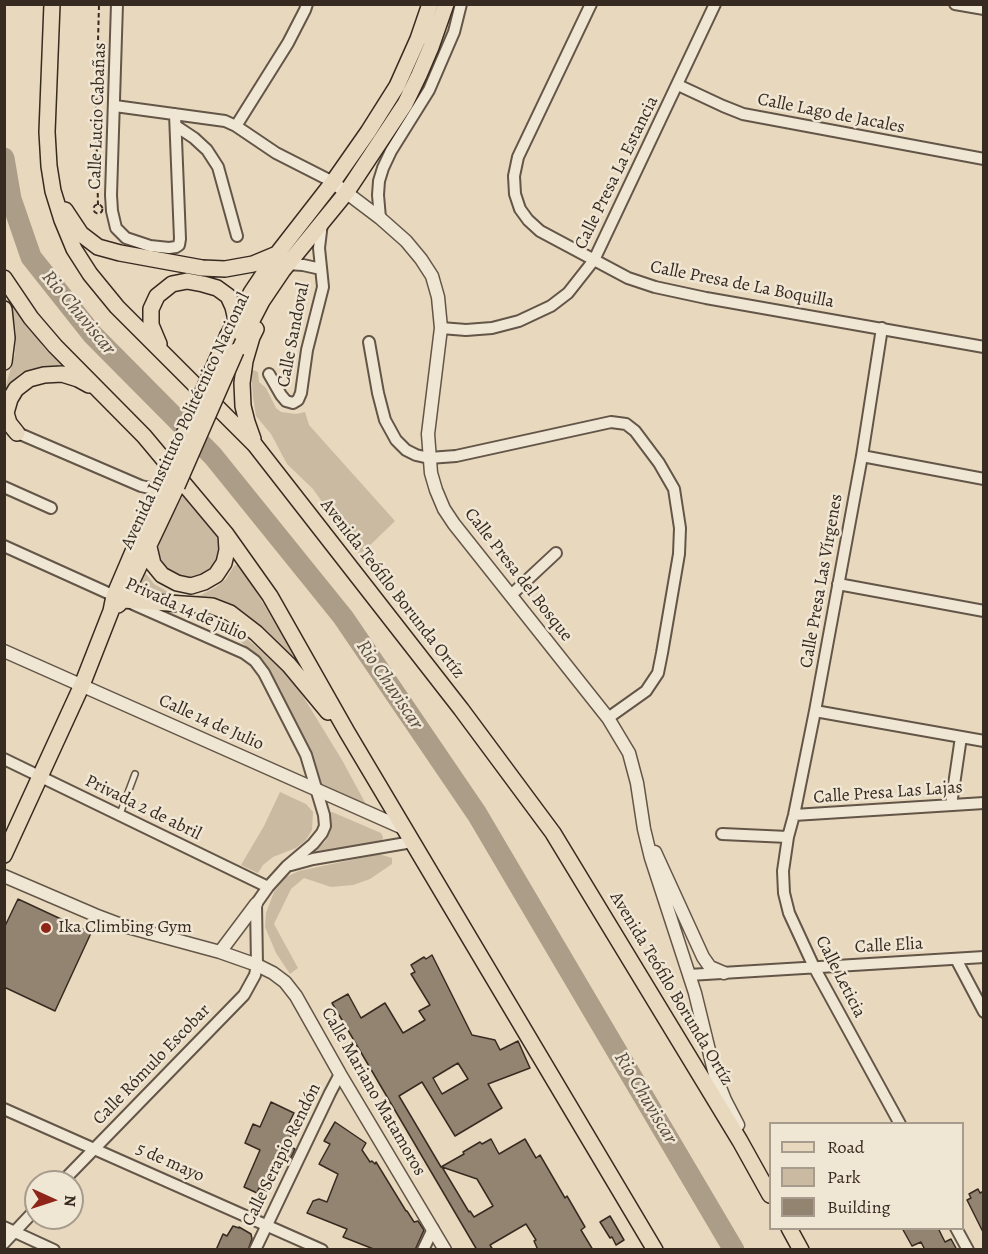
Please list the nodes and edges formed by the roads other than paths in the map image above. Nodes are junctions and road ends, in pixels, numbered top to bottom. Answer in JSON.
{"nodes":[{"id":1,"x":52,"y":4,"type":"edge"},
{"id":2,"x":117,"y":4,"type":"edge"},
{"id":3,"x":307,"y":4,"type":"edge"},
{"id":4,"x":430,"y":4,"type":"edge"},
{"id":5,"x":446,"y":4,"type":"edge"},
{"id":6,"x":461,"y":4,"type":"edge"},
{"id":7,"x":591,"y":4,"type":"edge"},
{"id":8,"x":715,"y":4,"type":"edge"},
{"id":9,"x":954,"y":4,"type":"edge"},
{"id":10,"x":980,"y":7,"type":"edge"},
{"id":11,"x":678,"y":85,"type":"junction"},
{"id":12,"x":115,"y":106,"type":"junction"},
{"id":13,"x":176,"y":114,"type":"junction"},
{"id":14,"x":176,"y":126,"type":"junction"},
{"id":15,"x":236,"y":126,"type":"junction"},
{"id":16,"x":984,"y":159,"type":"edge"},
{"id":17,"x":333,"y":182,"type":"junction"},
{"id":18,"x":53,"y":191,"type":"junction"},
{"id":19,"x":346,"y":193,"type":"junction"},
{"id":20,"x":380,"y":218,"type":"junction"},
{"id":21,"x":322,"y":221,"type":"junction"},
{"id":22,"x":237,"y":236,"type":"dead end"},
{"id":23,"x":594,"y":260,"type":"junction"},
{"id":24,"x":283,"y":263,"type":"junction"},
{"id":25,"x":321,"y":268,"type":"junction"},
{"id":26,"x":4,"y":278,"type":"edge"},
{"id":27,"x":4,"y":309,"type":"edge"},
{"id":28,"x":236,"y":320,"type":"junction"},
{"id":29,"x":441,"y":328,"type":"junction"},
{"id":30,"x":882,"y":328,"type":"junction"},
{"id":31,"x":369,"y":342,"type":"dead end"},
{"id":32,"x":984,"y":347,"type":"edge"},
{"id":33,"x":163,"y":352,"type":"junction"},
{"id":34,"x":4,"y":362,"type":"edge"},
{"id":35,"x":269,"y":374,"type":"dead end"},
{"id":36,"x":101,"y":392,"type":"junction"},
{"id":37,"x":11,"y":430,"type":"edge"},
{"id":38,"x":255,"y":445,"type":"junction"},
{"id":39,"x":862,"y":456,"type":"junction"},
{"id":40,"x":429,"y":458,"type":"junction"},
{"id":41,"x":984,"y":479,"type":"edge"},
{"id":42,"x":167,"y":485,"type":"junction"},
{"id":43,"x":4,"y":487,"type":"edge"},
{"id":44,"x":51,"y":508,"type":"dead end"},
{"id":45,"x":226,"y":534,"type":"junction"},
{"id":46,"x":4,"y":546,"type":"edge"},
{"id":47,"x":149,"y":547,"type":"junction"},
{"id":48,"x":556,"y":553,"type":"dead end"},
{"id":49,"x":838,"y":584,"type":"junction"},
{"id":50,"x":511,"y":595,"type":"junction"},
{"id":51,"x":116,"y":602,"type":"junction"},
{"id":52,"x":984,"y":611,"type":"edge"},
{"id":53,"x":4,"y":651,"type":"edge"},
{"id":54,"x":82,"y":685,"type":"junction"},
{"id":55,"x":815,"y":711,"type":"junction"},
{"id":56,"x":608,"y":718,"type":"junction"},
{"id":57,"x":347,"y":732,"type":"junction"},
{"id":58,"x":961,"y":737,"type":"junction"},
{"id":59,"x":984,"y":741,"type":"edge"},
{"id":60,"x":4,"y":759,"type":"edge"},
{"id":61,"x":135,"y":774,"type":"dead end"},
{"id":62,"x":40,"y":776,"type":"junction"},
{"id":63,"x":316,"y":790,"type":"junction"},
{"id":64,"x":984,"y":803,"type":"edge"},
{"id":65,"x":951,"y":805,"type":"junction"},
{"id":66,"x":120,"y":814,"type":"junction"},
{"id":67,"x":794,"y":816,"type":"junction"},
{"id":68,"x":403,"y":828,"type":"junction"},
{"id":69,"x":644,"y":829,"type":"junction"},
{"id":70,"x":722,"y":834,"type":"dead end"},
{"id":71,"x":788,"y":837,"type":"junction"},
{"id":72,"x":412,"y":842,"type":"junction"},
{"id":73,"x":4,"y":855,"type":"edge"},
{"id":74,"x":287,"y":866,"type":"junction"},
{"id":75,"x":4,"y":876,"type":"edge"},
{"id":76,"x":267,"y":887,"type":"junction"},
{"id":77,"x":256,"y":904,"type":"junction"},
{"id":78,"x":220,"y":952,"type":"junction"},
{"id":79,"x":984,"y":957,"type":"edge"},
{"id":80,"x":956,"y":959,"type":"junction"},
{"id":81,"x":258,"y":965,"type":"junction"},
{"id":82,"x":814,"y":967,"type":"junction"},
{"id":83,"x":724,"y":973,"type":"junction"},
{"id":84,"x":689,"y":975,"type":"junction"},
{"id":85,"x":984,"y":1012,"type":"edge"},
{"id":86,"x":340,"y":1074,"type":"junction"},
{"id":87,"x":4,"y":1109,"type":"edge"},
{"id":88,"x":899,"y":1122,"type":"edge"},
{"id":89,"x":94,"y":1147,"type":"junction"},
{"id":90,"x":73,"y":1170,"type":"edge"},
{"id":91,"x":769,"y":1177,"type":"edge"},
{"id":92,"x":769,"y":1192,"type":"edge"},
{"id":93,"x":24,"y":1219,"type":"edge"},
{"id":94,"x":266,"y":1224,"type":"junction"},
{"id":95,"x":433,"y":1229,"type":"junction"},
{"id":96,"x":10,"y":1230,"type":"edge"},
{"id":97,"x":791,"y":1230,"type":"edge"},
{"id":98,"x":957,"y":1230,"type":"edge"},
{"id":99,"x":4,"y":1243,"type":"edge"},
{"id":100,"x":54,"y":1250,"type":"edge"},
{"id":101,"x":255,"y":1250,"type":"edge"},
{"id":102,"x":322,"y":1250,"type":"edge"},
{"id":103,"x":423,"y":1250,"type":"edge"},
{"id":104,"x":445,"y":1250,"type":"edge"},
{"id":105,"x":655,"y":1250,"type":"edge"},
{"id":106,"x":801,"y":1250,"type":"edge"},
{"id":107,"x":968,"y":1250,"type":"edge"}],
"edges":[{"from":1,"to":18,"type":"main road","name":"Avenida Teófilo Borunda Ortíz"},
{"from":2,"to":12,"type":"street","name":"Calle Lucio Cabañas"},
{"from":3,"to":15,"type":"street"},
{"from":4,"to":17,"type":"main road","name":"Avenida Instituto Politécnico Nacional"},
{"from":5,"to":19,"type":"main road","name":"Avenida Instituto Politécnico Nacional"},
{"from":6,"to":20,"type":"street"},
{"from":7,"to":23,"type":"street","name":"Calle Presa de La Boquilla"},
{"from":8,"to":11,"type":"street","name":"Calle Presa La Estancia"},
{"from":9,"to":10,"type":"street"},
{"from":11,"to":16,"type":"street","name":"Calle Lago de Jacales"},
{"from":11,"to":23,"type":"street","name":"Calle Presa La Estancia"},
{"from":12,"to":13,"type":"street","name":"Calle Presa del Bosque"},
{"from":12,"to":14,"type":"street","name":"Calle Lucio Cabañas"},
{"from":13,"to":14,"type":"street"},
{"from":13,"to":15,"type":"street","name":"Calle Presa del Bosque"},
{"from":14,"to":22,"type":"street"},
{"from":15,"to":17,"type":"street","name":"Calle Presa del Bosque"},
{"from":17,"to":19,"type":"street","name":"Calle Presa del Bosque"},
{"from":17,"to":24,"type":"main road","name":"Avenida Instituto Politécnico Nacional"},
{"from":18,"to":24,"type":"main road"},
{"from":18,"to":33,"type":"main road","name":"Avenida Teófilo Borunda Ortíz"},
{"from":19,"to":20,"type":"street","name":"Calle Presa del Bosque"},
{"from":19,"to":21,"type":"main road","name":"Avenida Instituto Politécnico Nacional"},
{"from":20,"to":29,"type":"street","name":"Calle Presa del Bosque"},
{"from":21,"to":24,"type":"main road","name":"Avenida Instituto Politécnico Nacional"},
{"from":21,"to":25,"type":"street"},
{"from":23,"to":29,"type":"street","name":"Calle Presa La Estancia"},
{"from":23,"to":30,"type":"street","name":"Calle Presa de La Boquilla"},
{"from":24,"to":25,"type":"street"},
{"from":24,"to":28,"type":"main road","name":"Avenida Instituto Politécnico Nacional"},
{"from":24,"to":38,"type":"main road"},
{"from":24,"to":42,"type":"main road","name":"Avenida Instituto Politécnico Nacional","bridge":true},
{"from":25,"to":35,"type":"street","name":"Calle Sandoval"},
{"from":26,"to":36,"type":"main road"},
{"from":27,"to":34,"type":"main road"},
{"from":28,"to":33,"type":"main road"},
{"from":28,"to":42,"type":"main road","name":"Avenida Instituto Politécnico Nacional","bridge":true},
{"from":29,"to":40,"type":"street","name":"Calle Presa del Bosque"},
{"from":30,"to":32,"type":"street","name":"Calle Presa de La Boquilla"},
{"from":30,"to":39,"type":"street","name":"Calle Presa Las Vírgenes"},
{"from":31,"to":40,"type":"street"},
{"from":33,"to":38,"type":"main road","name":"Avenida Teófilo Borunda Ortíz"},
{"from":36,"to":37,"type":"main road"},
{"from":36,"to":45,"type":"main road"},
{"from":37,"to":42,"type":"street"},
{"from":38,"to":92,"type":"main road","name":"Avenida Teófilo Borunda Ortíz"},
{"from":39,"to":41,"type":"street"},
{"from":39,"to":49,"type":"street","name":"Calle Presa Las Vírgenes"},
{"from":40,"to":50,"type":"street","name":"Calle Presa del Bosque"},
{"from":40,"to":56,"type":"street"},
{"from":42,"to":47,"type":"main road","name":"Avenida Instituto Politécnico Nacional"},
{"from":42,"to":51,"type":"main road","name":"Avenida Instituto Politécnico Nacional"},
{"from":43,"to":44,"type":"street"},
{"from":45,"to":47,"type":"main road"},
{"from":45,"to":57,"type":"main road"},
{"from":46,"to":51,"type":"street","name":"Privada 14 de julio"},
{"from":47,"to":51,"type":"main road","name":"Avenida Instituto Politécnico Nacional"},
{"from":48,"to":50,"type":"street"},
{"from":49,"to":52,"type":"street"},
{"from":49,"to":55,"type":"street","name":"Calle Presa Las Vírgenes"},
{"from":50,"to":56,"type":"street","name":"Calle Presa del Bosque"},
{"from":51,"to":54,"type":"main road","name":"Avenida Instituto Politécnico Nacional"},
{"from":51,"to":57,"type":"main road"},
{"from":51,"to":63,"type":"street","name":"Privada 14 de julio"},
{"from":53,"to":54,"type":"street","name":"Calle 14 de Julio"},
{"from":54,"to":62,"type":"main road","name":"Avenida Instituto Politécnico Nacional"},
{"from":54,"to":63,"type":"street","name":"Calle 14 de Julio"},
{"from":55,"to":58,"type":"street"},
{"from":55,"to":67,"type":"street","name":"Calle Presa Las Vírgenes"},
{"from":56,"to":69,"type":"street","name":"Calle Presa del Bosque"},
{"from":57,"to":68,"type":"main road"},
{"from":58,"to":59,"type":"street"},
{"from":58,"to":65,"type":"street"},
{"from":60,"to":62,"type":"street","name":"Privada 2 de abril"},
{"from":61,"to":66,"type":"lane","name":"Privada 2 de abril"},
{"from":62,"to":66,"type":"street","name":"Privada 2 de abril"},
{"from":62,"to":73,"type":"main road","name":"Avenida Instituto Politécnico Nacional"},
{"from":63,"to":68,"type":"street","name":"Calle 14 de Julio"},
{"from":63,"to":74,"type":"street"},
{"from":64,"to":65,"type":"street","name":"Calle Presa Las Lajas"},
{"from":65,"to":67,"type":"street","name":"Calle Presa Las Lajas"},
{"from":66,"to":76,"type":"street","name":"Privada 2 de abril"},
{"from":67,"to":71,"type":"street","name":"Calle Presa Las Vírgenes"},
{"from":68,"to":72,"type":"main road"},
{"from":69,"to":83,"type":"street"},
{"from":69,"to":84,"type":"street","name":"Calle Presa del Bosque"},
{"from":70,"to":71,"type":"street"},
{"from":71,"to":82,"type":"street","name":"Calle Leticia"},
{"from":72,"to":74,"type":"street"},
{"from":72,"to":105,"type":"main road"},
{"from":74,"to":76,"type":"street"},
{"from":75,"to":78,"type":"street","name":"Calle Mariano Matamoros"},
{"from":76,"to":77,"type":"street"},
{"from":77,"to":78,"type":"street"},
{"from":77,"to":81,"type":"street"},
{"from":78,"to":81,"type":"street","name":"Calle Mariano Matamoros"},
{"from":79,"to":80,"type":"street","name":"Calle Elia"},
{"from":80,"to":82,"type":"street","name":"Calle Elia"},
{"from":80,"to":85,"type":"street"},
{"from":81,"to":86,"type":"street","name":"Calle Mariano Matamoros"},
{"from":81,"to":89,"type":"street","name":"Calle Rómulo Escobar"},
{"from":82,"to":83,"type":"street","name":"Calle Elia"},
{"from":82,"to":88,"type":"street","name":"Calle Leticia"},
{"from":83,"to":84,"type":"street","name":"Calle Elia"},
{"from":84,"to":91,"type":"street","name":"Calle Presa del Bosque"},
{"from":86,"to":94,"type":"street","name":"Calle Serapio Rendón"},
{"from":86,"to":95,"type":"street","name":"Calle Mariano Matamoros"},
{"from":87,"to":89,"type":"street","name":"5 de mayo"},
{"from":89,"to":90,"type":"street","name":"Calle Rómulo Escobar"},
{"from":89,"to":94,"type":"street","name":"5 de mayo"},
{"from":93,"to":96,"type":"street"},
{"from":94,"to":101,"type":"street","name":"Calle Serapio Rendón"},
{"from":94,"to":102,"type":"street","name":"5 de mayo"},
{"from":95,"to":103,"type":"street"},
{"from":95,"to":104,"type":"street","name":"Calle Mariano Matamoros"},
{"from":96,"to":99,"type":"street"},
{"from":96,"to":100,"type":"street"},
{"from":97,"to":106,"type":"main road"},
{"from":98,"to":107,"type":"street"}]}
